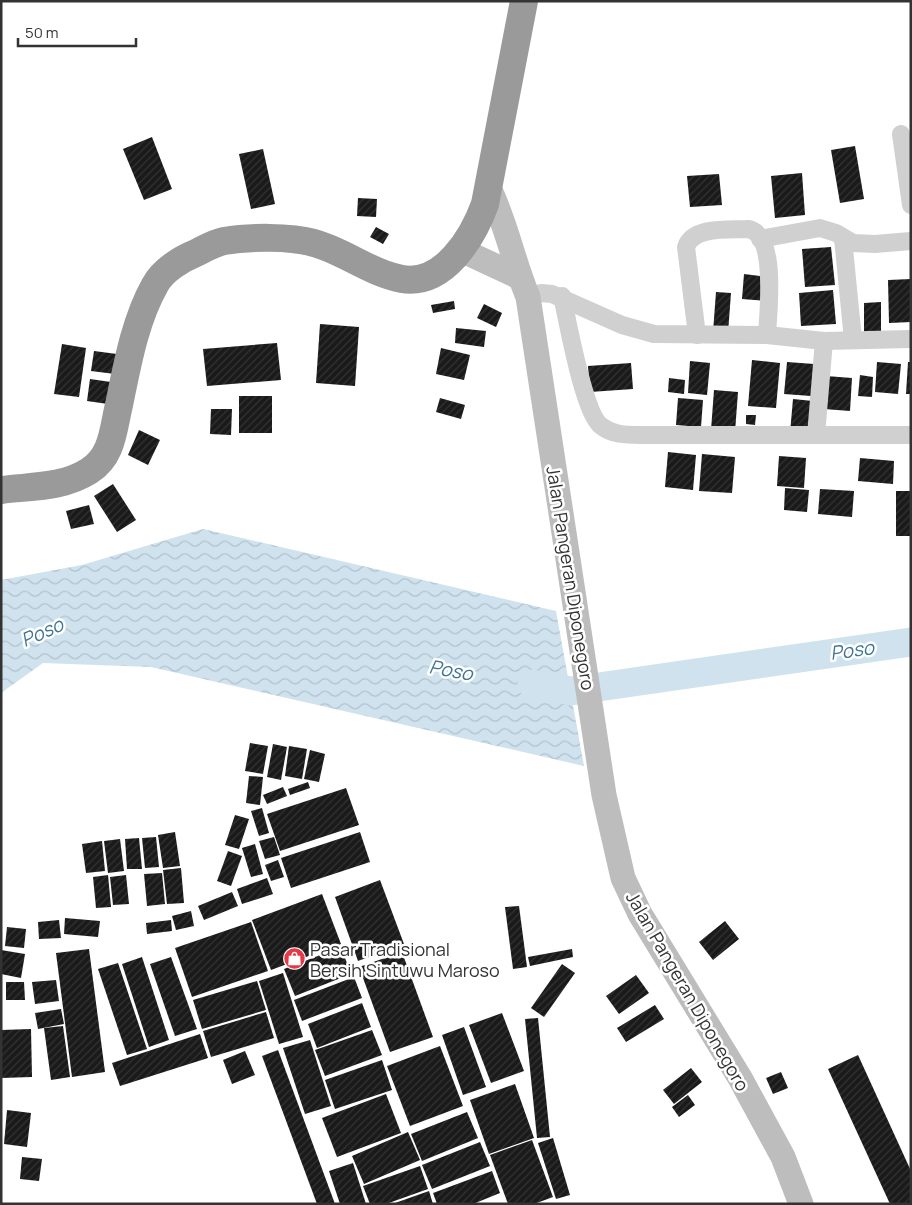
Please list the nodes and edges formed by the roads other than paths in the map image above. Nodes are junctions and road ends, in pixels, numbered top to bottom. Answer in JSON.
{"nodes":[{"id":1,"x":524,"y":1,"type":"edge"},
{"id":2,"x":901,"y":134,"type":"dead end"},
{"id":3,"x":909,"y":179,"type":"edge"},
{"id":4,"x":489,"y":188,"type":"junction"},
{"id":5,"x":911,"y":206,"type":"edge"},
{"id":6,"x":843,"y":238,"type":"junction"},
{"id":7,"x":760,"y":239,"type":"junction"},
{"id":8,"x":911,"y":242,"type":"edge"},
{"id":9,"x":461,"y":250,"type":"junction"},
{"id":10,"x":524,"y":287,"type":"junction"},
{"id":11,"x":562,"y":296,"type":"junction"},
{"id":12,"x":697,"y":335,"type":"junction"},
{"id":13,"x":767,"y":335,"type":"junction"},
{"id":14,"x":911,"y":339,"type":"edge"},
{"id":15,"x":853,"y":340,"type":"junction"},
{"id":16,"x":824,"y":341,"type":"junction"},
{"id":17,"x":816,"y":435,"type":"junction"},
{"id":18,"x":911,"y":435,"type":"edge"},
{"id":19,"x":1,"y":490,"type":"edge"},
{"id":20,"x":801,"y":1204,"type":"edge"}],
"edges":[{"from":1,"to":4,"type":"highway"},
{"from":2,"to":3,"type":"street"},
{"from":3,"to":5,"type":"street"},
{"from":4,"to":9,"type":"highway"},
{"from":4,"to":10,"type":"street","name":"Jalan Pangeran Diponegoro"},
{"from":6,"to":7,"type":"street"},
{"from":6,"to":8,"type":"street"},
{"from":6,"to":15,"type":"street"},
{"from":7,"to":12,"type":"street"},
{"from":7,"to":13,"type":"street"},
{"from":9,"to":10,"type":"street"},
{"from":9,"to":19,"type":"highway"},
{"from":10,"to":11,"type":"street"},
{"from":10,"to":20,"type":"street","name":"Jalan Pangeran Diponegoro"},
{"from":11,"to":12,"type":"street"},
{"from":11,"to":17,"type":"street"},
{"from":12,"to":13,"type":"street"},
{"from":13,"to":16,"type":"street"},
{"from":14,"to":15,"type":"street"},
{"from":15,"to":16,"type":"street"},
{"from":16,"to":17,"type":"street"},
{"from":17,"to":18,"type":"street"}]}
